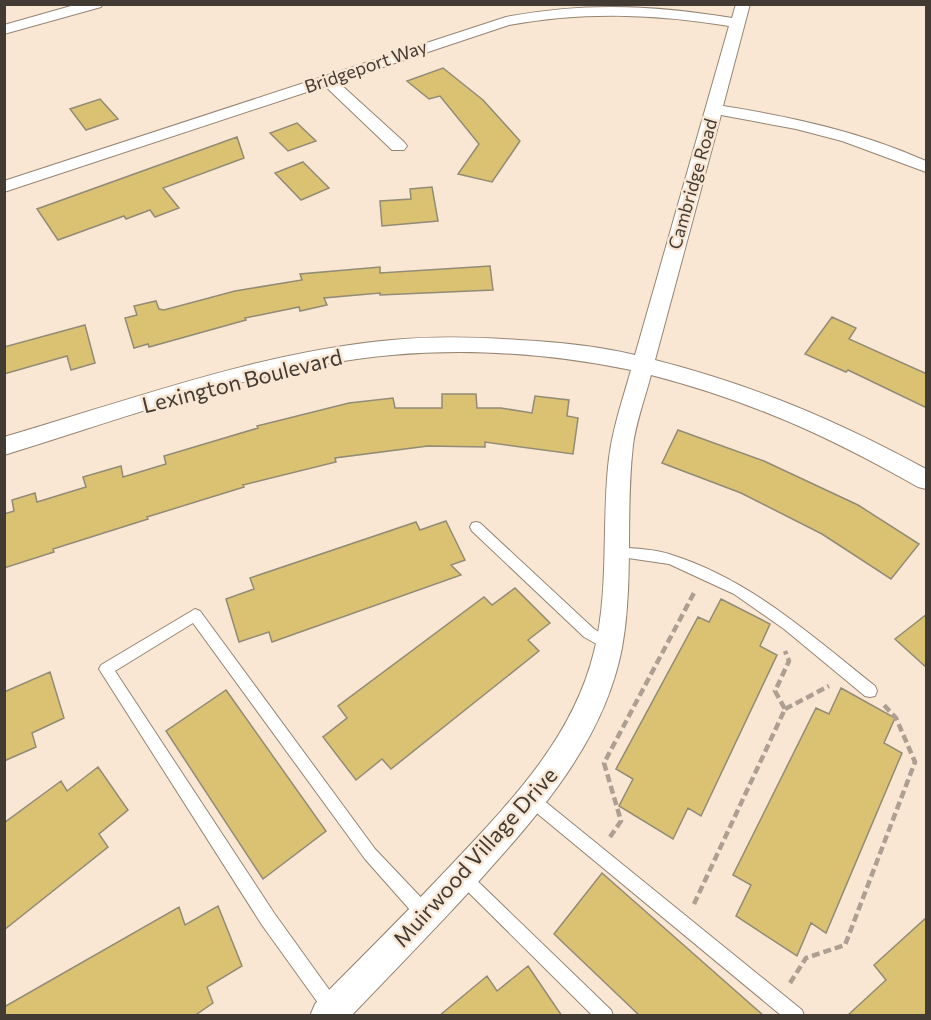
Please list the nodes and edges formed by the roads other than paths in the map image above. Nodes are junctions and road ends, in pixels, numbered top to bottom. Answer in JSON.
{"nodes":[{"id":1,"x":96,"y":4,"type":"edge"},
{"id":2,"x":743,"y":4,"type":"edge"},
{"id":3,"x":78,"y":7,"type":"edge"},
{"id":4,"x":737,"y":23,"type":"junction"},
{"id":5,"x":4,"y":30,"type":"edge"},
{"id":6,"x":327,"y":80,"type":"junction"},
{"id":7,"x":714,"y":109,"type":"junction"},
{"id":8,"x":398,"y":146,"type":"dead end"},
{"id":9,"x":927,"y":167,"type":"edge"},
{"id":10,"x":4,"y":187,"type":"edge"},
{"id":11,"x":643,"y":363,"type":"junction"},
{"id":12,"x":4,"y":446,"type":"edge"},
{"id":13,"x":927,"y":480,"type":"edge"},
{"id":14,"x":476,"y":527,"type":"dead end"},
{"id":15,"x":618,"y":552,"type":"junction"},
{"id":16,"x":609,"y":645,"type":"junction"},
{"id":17,"x":870,"y":691,"type":"road end"},
{"id":18,"x":532,"y":800,"type":"junction"},
{"id":19,"x":462,"y":876,"type":"junction"},
{"id":20,"x":426,"y":915,"type":"junction"},
{"id":21,"x":330,"y":1012,"type":"edge"},
{"id":22,"x":605,"y":1016,"type":"edge"},
{"id":23,"x":796,"y":1016,"type":"edge"}],
"edges":[{"from":1,"to":3,"type":"street"},
{"from":2,"to":4,"type":"street","name":"Cambridge Road"},
{"from":3,"to":5,"type":"street"},
{"from":4,"to":6,"type":"street","name":"Bridgeport Way"},
{"from":4,"to":7,"type":"street","name":"Cambridge Road"},
{"from":6,"to":8,"type":"street"},
{"from":6,"to":10,"type":"street","name":"Bridgeport Way"},
{"from":7,"to":9,"type":"street"},
{"from":7,"to":11,"type":"street","name":"Cambridge Road"},
{"from":11,"to":12,"type":"street","name":"Lexington Boulevard"},
{"from":11,"to":13,"type":"street","name":"Lexington Boulevard"},
{"from":11,"to":15,"type":"street","name":"Muirwood Village Drive"},
{"from":14,"to":16,"type":"lane"},
{"from":15,"to":16,"type":"street","name":"Muirwood Village Drive"},
{"from":15,"to":17,"type":"lane"},
{"from":16,"to":18,"type":"street","name":"Muirwood Village Drive"},
{"from":18,"to":19,"type":"street","name":"Muirwood Village Drive"},
{"from":18,"to":23,"type":"lane"},
{"from":19,"to":20,"type":"street","name":"Muirwood Village Drive"},
{"from":19,"to":22,"type":"lane"},
{"from":20,"to":21,"type":"street","name":"Muirwood Village Drive"},
{"from":20,"to":21,"type":"lane"}]}
